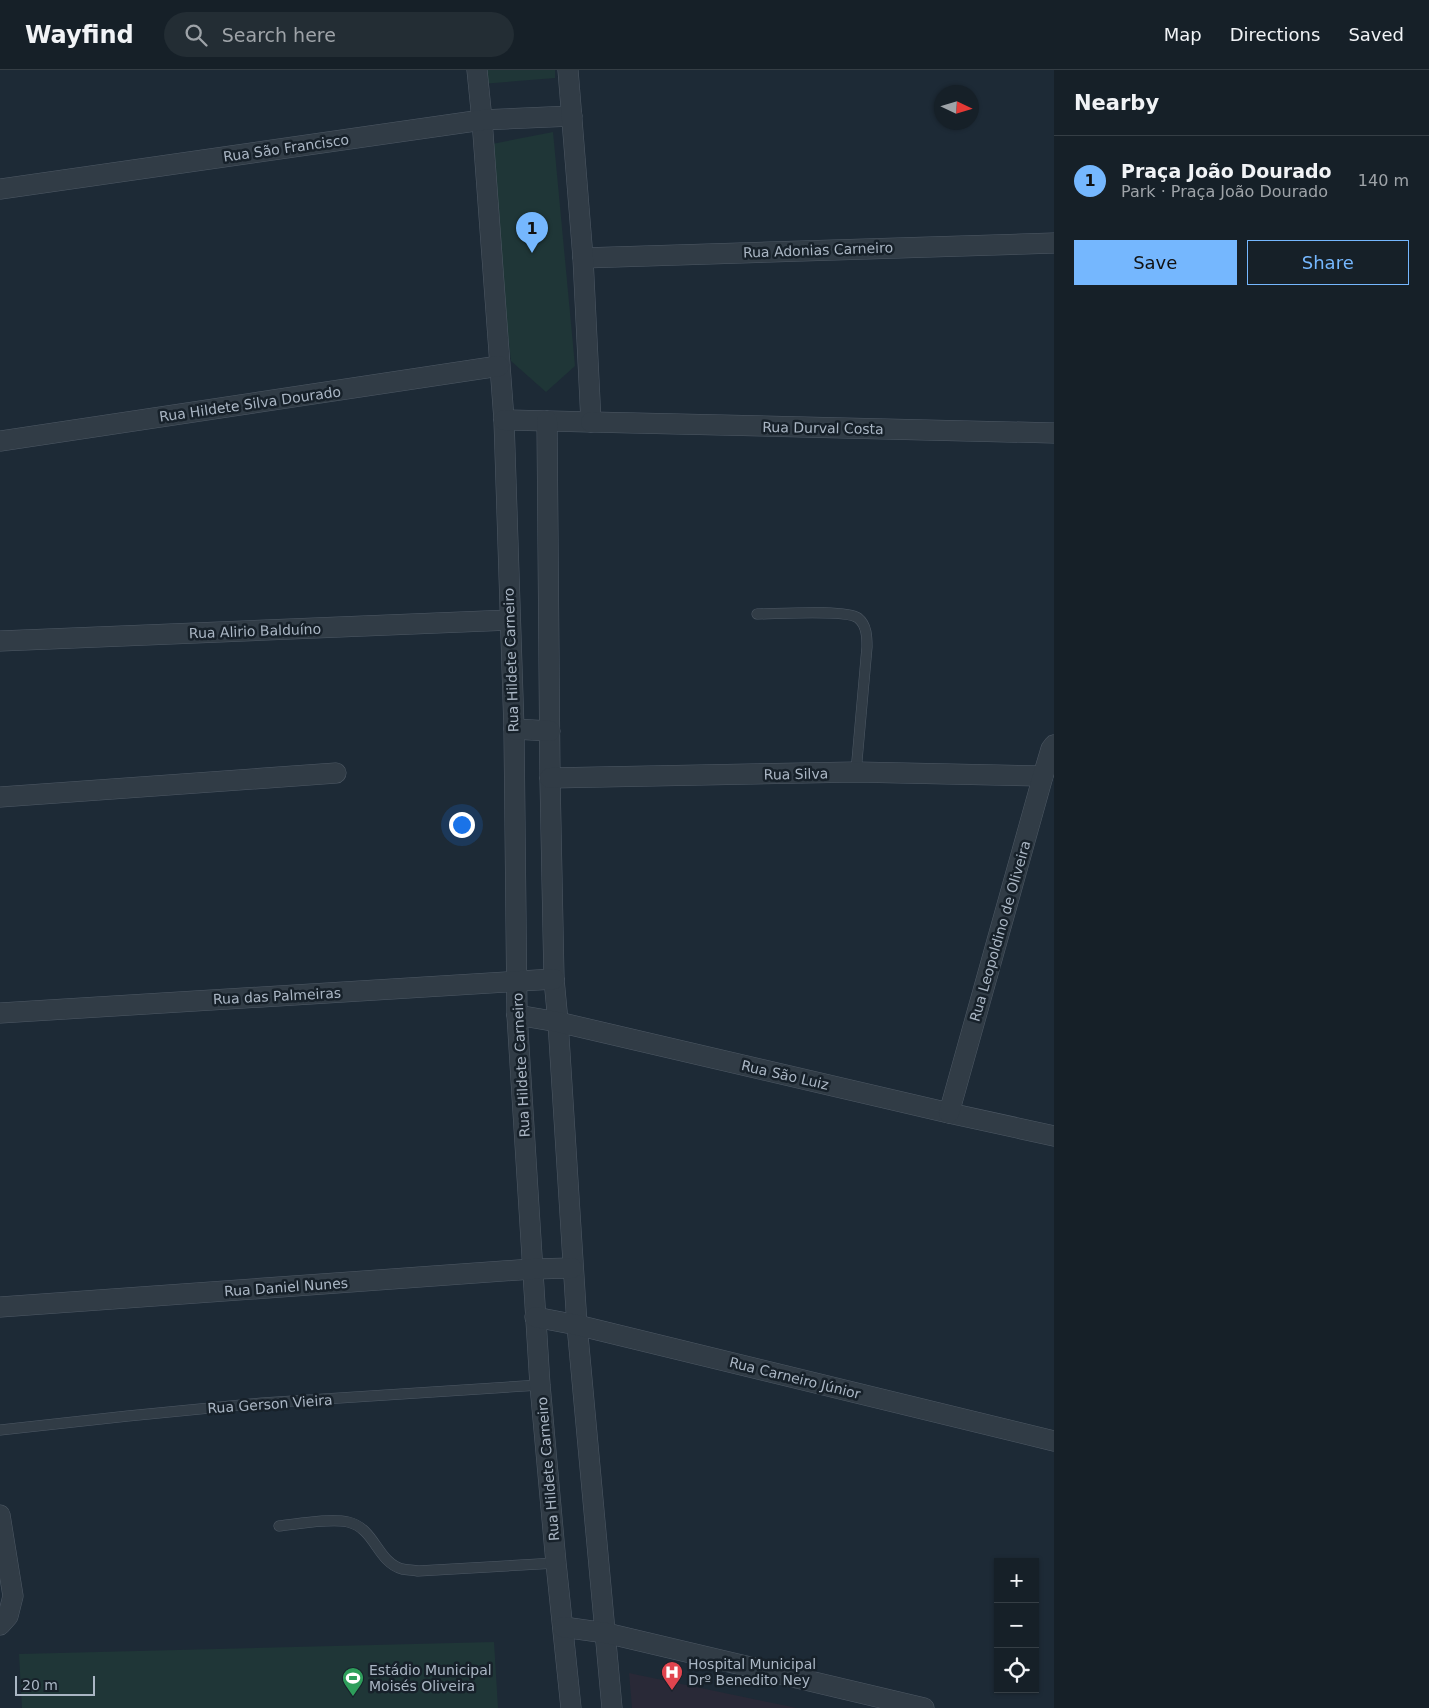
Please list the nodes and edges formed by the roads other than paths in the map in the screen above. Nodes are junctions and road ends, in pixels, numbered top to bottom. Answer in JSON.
{"nodes":[{"id":1,"x":478,"y":70,"type":"edge"},
{"id":2,"x":568,"y":70,"type":"edge"},
{"id":3,"x":572,"y":116,"type":"junction"},
{"id":4,"x":482,"y":120,"type":"junction"},
{"id":5,"x":0,"y":189,"type":"edge"},
{"id":6,"x":1054,"y":243,"type":"edge"},
{"id":7,"x":582,"y":258,"type":"junction"},
{"id":8,"x":499,"y":366,"type":"junction"},
{"id":9,"x":504,"y":420,"type":"junction"},
{"id":10,"x":547,"y":421,"type":"junction"},
{"id":11,"x":591,"y":422,"type":"junction"},
{"id":12,"x":1054,"y":434,"type":"edge"},
{"id":13,"x":0,"y":441,"type":"edge"},
{"id":14,"x":757,"y":614,"type":"dead end"},
{"id":15,"x":510,"y":620,"type":"junction"},
{"id":16,"x":0,"y":641,"type":"edge"},
{"id":17,"x":514,"y":729,"type":"junction"},
{"id":18,"x":550,"y":731,"type":"junction"},
{"id":19,"x":1052,"y":747,"type":"edge"},
{"id":20,"x":856,"y":772,"type":"junction"},
{"id":21,"x":336,"y":773,"type":"dead end"},
{"id":22,"x":1043,"y":776,"type":"junction"},
{"id":23,"x":550,"y":778,"type":"junction"},
{"id":24,"x":0,"y":798,"type":"edge"},
{"id":25,"x":554,"y":979,"type":"junction"},
{"id":26,"x":517,"y":982,"type":"junction"},
{"id":27,"x":0,"y":1013,"type":"edge"},
{"id":28,"x":517,"y":1014,"type":"junction"},
{"id":29,"x":558,"y":1022,"type":"junction"},
{"id":30,"x":949,"y":1114,"type":"junction"},
{"id":31,"x":1054,"y":1136,"type":"edge"},
{"id":32,"x":572,"y":1268,"type":"junction"},
{"id":33,"x":532,"y":1269,"type":"junction"},
{"id":34,"x":0,"y":1307,"type":"edge"},
{"id":35,"x":535,"y":1317,"type":"junction"},
{"id":36,"x":577,"y":1325,"type":"junction"},
{"id":37,"x":540,"y":1384,"type":"junction"},
{"id":38,"x":0,"y":1430,"type":"edge"},
{"id":39,"x":1054,"y":1441,"type":"edge"},
{"id":40,"x":0,"y":1515,"type":"edge"},
{"id":41,"x":279,"y":1526,"type":"dead end"},
{"id":42,"x":556,"y":1563,"type":"junction"},
{"id":43,"x":0,"y":1625,"type":"edge"},
{"id":44,"x":563,"y":1627,"type":"junction"},
{"id":45,"x":606,"y":1633,"type":"junction"},
{"id":46,"x":870,"y":1702,"type":"edge"},
{"id":47,"x":572,"y":1708,"type":"edge"},
{"id":48,"x":612,"y":1708,"type":"edge"},
{"id":49,"x":924,"y":1708,"type":"edge"}],
"edges":[{"from":1,"to":4,"type":"street","name":"Rua Hildete Carneiro"},
{"from":2,"to":3,"type":"street"},
{"from":3,"to":4,"type":"street","name":"Rua São Francisco"},
{"from":3,"to":7,"type":"street"},
{"from":4,"to":5,"type":"street","name":"Rua São Francisco"},
{"from":4,"to":8,"type":"street","name":"Rua Hildete Carneiro"},
{"from":6,"to":7,"type":"street","name":"Rua Adonias Carneiro"},
{"from":7,"to":11,"type":"street"},
{"from":8,"to":9,"type":"street","name":"Rua Hildete Carneiro"},
{"from":8,"to":13,"type":"street","name":"Rua Hildete Silva Dourado"},
{"from":9,"to":10,"type":"street","name":"Rua Durval Costa"},
{"from":9,"to":15,"type":"street","name":"Rua Hildete Carneiro"},
{"from":10,"to":11,"type":"street","name":"Rua Durval Costa"},
{"from":10,"to":18,"type":"street"},
{"from":11,"to":12,"type":"street","name":"Rua Durval Costa"},
{"from":14,"to":20,"type":"lane"},
{"from":15,"to":16,"type":"street","name":"Rua Alirio Balduíno"},
{"from":15,"to":17,"type":"street","name":"Rua Hildete Carneiro"},
{"from":17,"to":18,"type":"street"},
{"from":17,"to":26,"type":"street","name":"Rua Hildete Carneiro"},
{"from":18,"to":23,"type":"street"},
{"from":19,"to":22,"type":"street","name":"Rua Leopoldino de Oliveira"},
{"from":20,"to":22,"type":"street","name":"Rua Silva"},
{"from":20,"to":23,"type":"street","name":"Rua Silva"},
{"from":21,"to":24,"type":"street"},
{"from":22,"to":30,"type":"street","name":"Rua Leopoldino de Oliveira"},
{"from":23,"to":25,"type":"street"},
{"from":25,"to":26,"type":"street","name":"Rua das Palmeiras"},
{"from":25,"to":29,"type":"street"},
{"from":26,"to":27,"type":"street","name":"Rua das Palmeiras"},
{"from":26,"to":28,"type":"street","name":"Rua Hildete Carneiro"},
{"from":28,"to":29,"type":"street","name":"Rua São Luiz"},
{"from":28,"to":33,"type":"street","name":"Rua Hildete Carneiro"},
{"from":29,"to":30,"type":"street","name":"Rua São Luiz"},
{"from":29,"to":32,"type":"street"},
{"from":30,"to":31,"type":"street","name":"Rua São Luiz"},
{"from":32,"to":33,"type":"street","name":"Rua Daniel Nunes"},
{"from":32,"to":36,"type":"street"},
{"from":33,"to":34,"type":"street","name":"Rua Daniel Nunes"},
{"from":33,"to":35,"type":"street","name":"Rua Hildete Carneiro"},
{"from":35,"to":36,"type":"street","name":"Rua Carneiro Júnior"},
{"from":35,"to":37,"type":"street","name":"Rua Hildete Carneiro"},
{"from":36,"to":39,"type":"street","name":"Rua Carneiro Júnior"},
{"from":36,"to":45,"type":"street"},
{"from":37,"to":38,"type":"lane","name":"Rua Gerson Vieira"},
{"from":37,"to":42,"type":"street","name":"Rua Hildete Carneiro"},
{"from":40,"to":43,"type":"street"},
{"from":41,"to":42,"type":"lane"},
{"from":42,"to":44,"type":"street","name":"Rua Hildete Carneiro"},
{"from":44,"to":45,"type":"street"},
{"from":44,"to":47,"type":"street","name":"Rua Hildete Carneiro"},
{"from":45,"to":46,"type":"street"},
{"from":45,"to":48,"type":"street"},
{"from":46,"to":49,"type":"street"}]}
